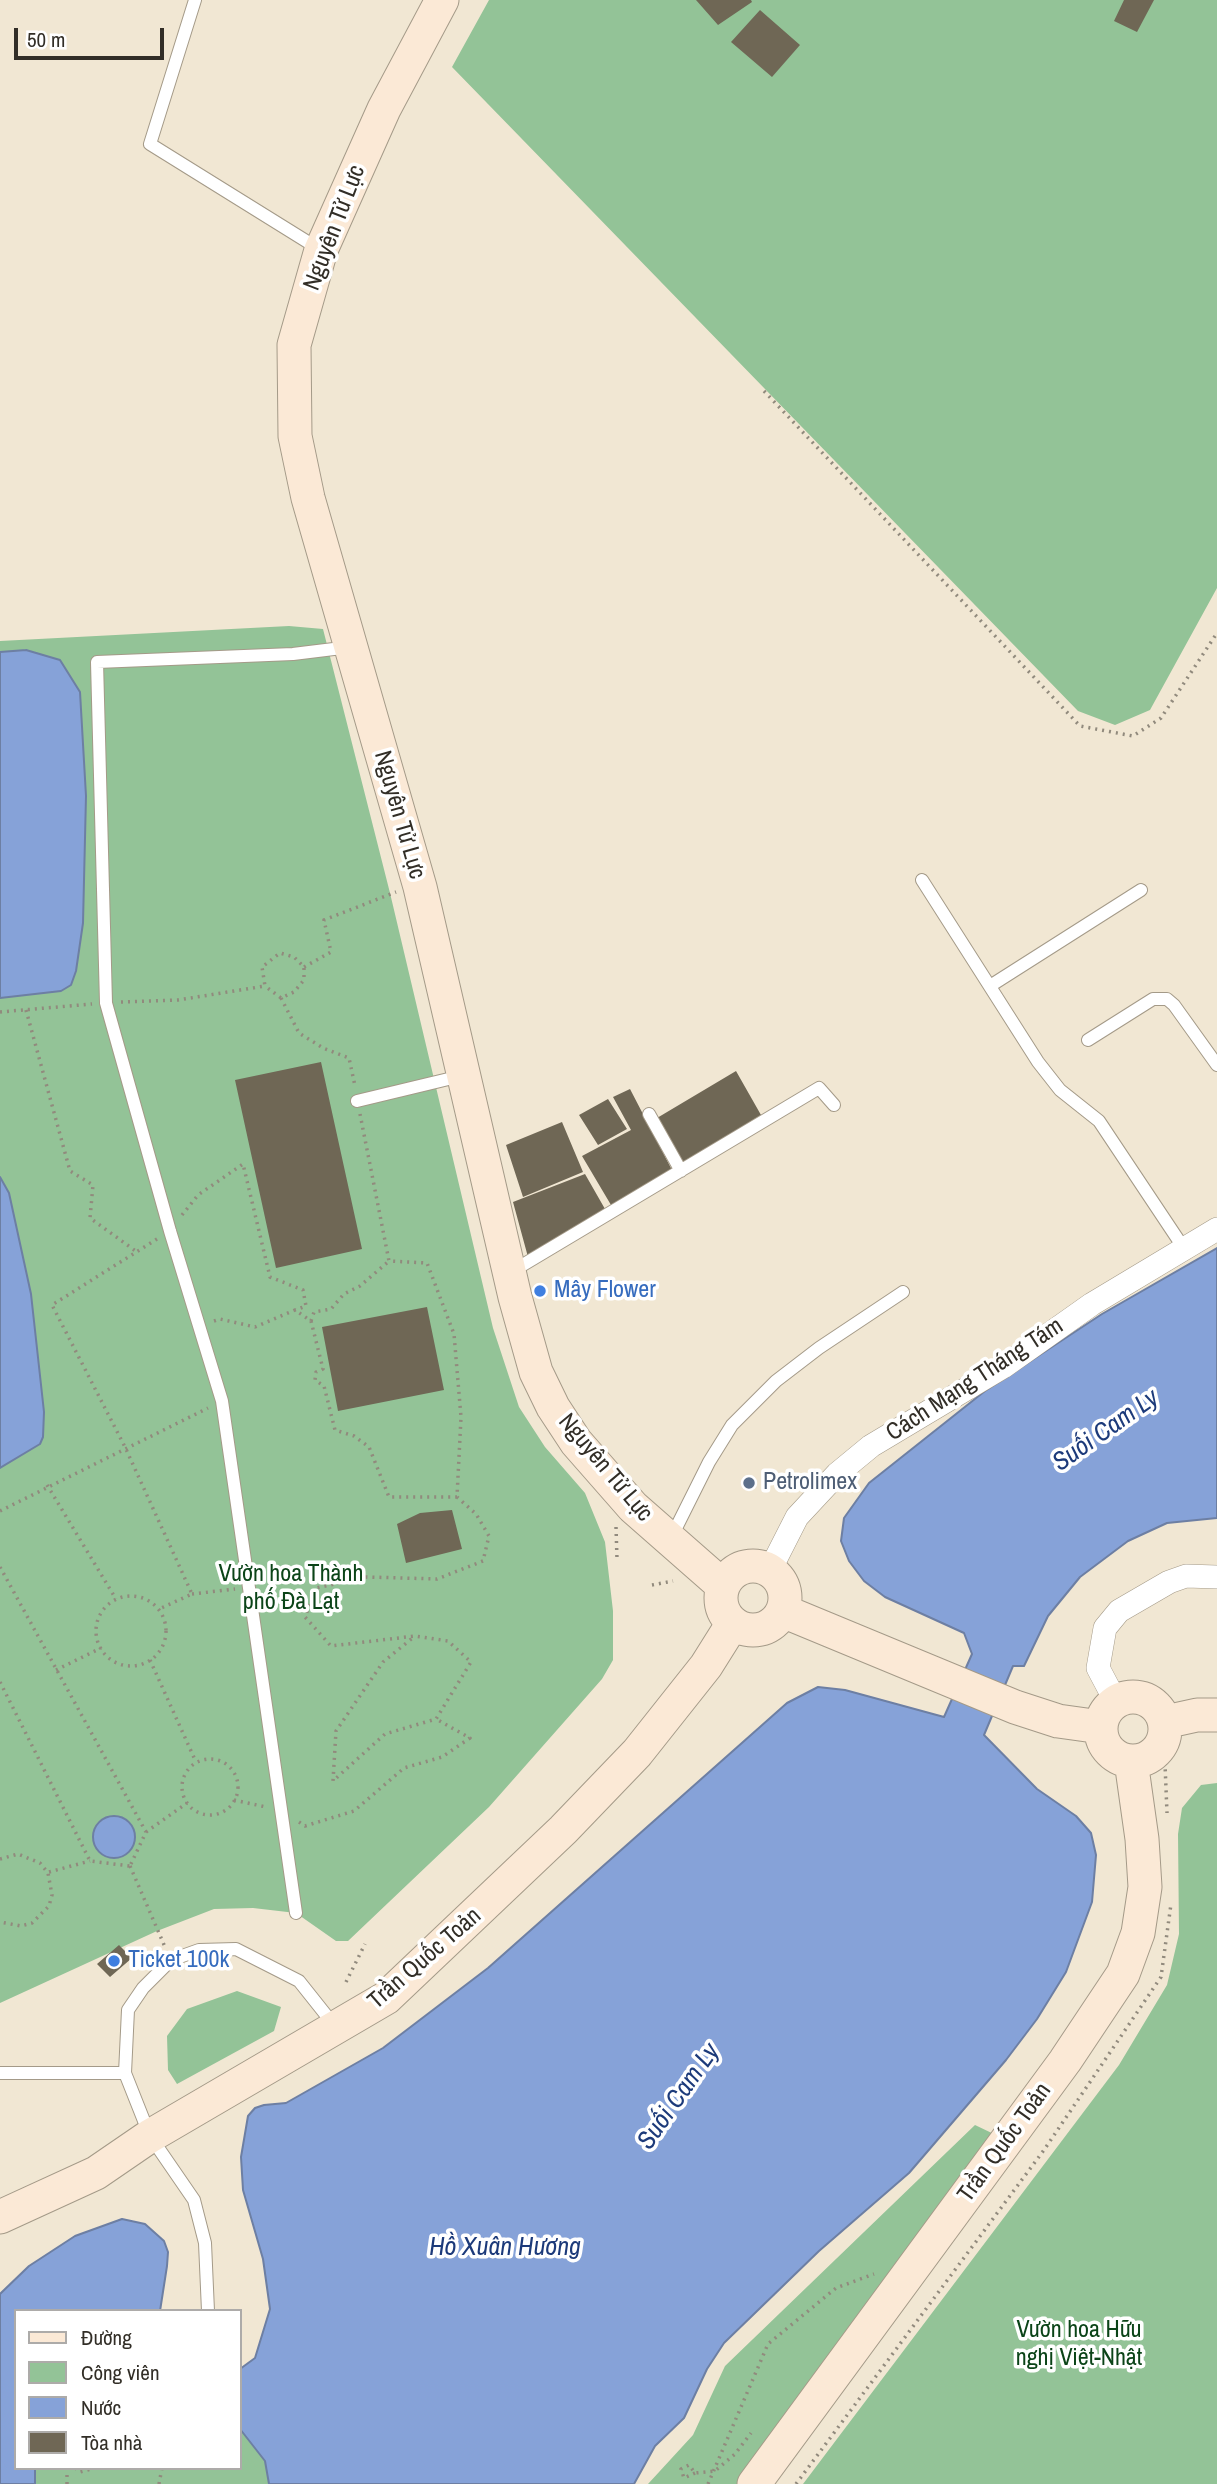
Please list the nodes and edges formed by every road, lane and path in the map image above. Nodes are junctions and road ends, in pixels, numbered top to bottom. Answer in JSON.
{"nodes":[{"id":1,"x":195,"y":0,"type":"edge"},
{"id":2,"x":442,"y":0,"type":"edge"},
{"id":3,"x":321,"y":250,"type":"junction"},
{"id":4,"x":764,"y":391,"type":"dead end"},
{"id":5,"x":1217,"y":633,"type":"edge"},
{"id":6,"x":351,"y":647,"type":"junction"},
{"id":7,"x":922,"y":880,"type":"dead end"},
{"id":8,"x":420,"y":887,"type":"junction"},
{"id":9,"x":1141,"y":890,"type":"dead end"},
{"id":10,"x":304,"y":967,"type":"junction"},
{"id":11,"x":265,"y":986,"type":"junction"},
{"id":12,"x":990,"y":986,"type":"junction"},
{"id":13,"x":281,"y":998,"type":"junction"},
{"id":14,"x":106,"y":1003,"type":"junction"},
{"id":15,"x":26,"y":1010,"type":"junction"},
{"id":16,"x":0,"y":1012,"type":"edge"},
{"id":17,"x":1087,"y":1040,"type":"dead end"},
{"id":18,"x":1217,"y":1065,"type":"edge"},
{"id":19,"x":464,"y":1075,"type":"junction"},
{"id":20,"x":357,"y":1101,"type":"junction"},
{"id":21,"x":834,"y":1105,"type":"dead end"},
{"id":22,"x":649,"y":1114,"type":"dead end"},
{"id":23,"x":681,"y":1171,"type":"junction"},
{"id":24,"x":1217,"y":1229,"type":"edge"},
{"id":25,"x":170,"y":1231,"type":"junction"},
{"id":26,"x":1184,"y":1247,"type":"junction"},
{"id":27,"x":137,"y":1252,"type":"junction"},
{"id":28,"x":389,"y":1261,"type":"junction"},
{"id":29,"x":509,"y":1273,"type":"junction"},
{"id":30,"x":903,"y":1292,"type":"dead end"},
{"id":31,"x":295,"y":1311,"type":"junction"},
{"id":32,"x":311,"y":1321,"type":"junction"},
{"id":33,"x":200,"y":1327,"type":"junction"},
{"id":34,"x":222,"y":1401,"type":"junction"},
{"id":35,"x":125,"y":1447,"type":"junction"},
{"id":36,"x":47,"y":1485,"type":"junction"},
{"id":37,"x":457,"y":1497,"type":"junction"},
{"id":38,"x":0,"y":1511,"type":"edge"},
{"id":39,"x":616,"y":1521,"type":"dead end"},
{"id":40,"x":669,"y":1541,"type":"junction"},
{"id":41,"x":617,"y":1559,"type":"dead end"},
{"id":42,"x":0,"y":1567,"type":"edge"},
{"id":43,"x":770,"y":1570,"type":"junction"},
{"id":44,"x":1217,"y":1577,"type":"edge"},
{"id":45,"x":673,"y":1581,"type":"dead end"},
{"id":46,"x":652,"y":1585,"type":"dead end"},
{"id":47,"x":723,"y":1586,"type":"junction"},
{"id":48,"x":249,"y":1588,"type":"junction"},
{"id":49,"x":192,"y":1594,"type":"junction"},
{"id":50,"x":116,"y":1599,"type":"junction"},
{"id":51,"x":159,"y":1609,"type":"junction"},
{"id":52,"x":783,"y":1611,"type":"junction"},
{"id":53,"x":733,"y":1623,"type":"junction"},
{"id":54,"x":415,"y":1636,"type":"junction"},
{"id":55,"x":100,"y":1648,"type":"junction"},
{"id":56,"x":150,"y":1660,"type":"junction"},
{"id":57,"x":57,"y":1670,"type":"junction"},
{"id":58,"x":0,"y":1682,"type":"edge"},
{"id":59,"x":6,"y":1693,"type":"junction"},
{"id":60,"x":0,"y":1697,"type":"edge"},
{"id":61,"x":1108,"y":1714,"type":"junction"},
{"id":62,"x":1217,"y":1715,"type":"edge"},
{"id":63,"x":436,"y":1719,"type":"junction"},
{"id":64,"x":1165,"y":1722,"type":"junction"},
{"id":65,"x":1131,"y":1761,"type":"junction"},
{"id":66,"x":196,"y":1762,"type":"junction"},
{"id":67,"x":234,"y":1800,"type":"junction"},
{"id":68,"x":187,"y":1803,"type":"junction"},
{"id":69,"x":281,"y":1811,"type":"junction"},
{"id":70,"x":146,"y":1832,"type":"junction"},
{"id":71,"x":0,"y":1858,"type":"edge"},
{"id":72,"x":90,"y":1861,"type":"junction"},
{"id":73,"x":130,"y":1866,"type":"junction"},
{"id":74,"x":48,"y":1873,"type":"junction"},
{"id":75,"x":296,"y":1913,"type":"dead end"},
{"id":76,"x":0,"y":1922,"type":"edge"},
{"id":77,"x":365,"y":1944,"type":"dead end"},
{"id":78,"x":171,"y":1960,"type":"junction"},
{"id":79,"x":346,"y":1982,"type":"dead end"},
{"id":80,"x":337,"y":2028,"type":"junction"},
{"id":81,"x":0,"y":2073,"type":"edge"},
{"id":82,"x":125,"y":2073,"type":"junction"},
{"id":83,"x":150,"y":2136,"type":"junction"},
{"id":84,"x":0,"y":2217,"type":"edge"},
{"id":85,"x":874,"y":2274,"type":"dead end"},
{"id":86,"x":208,"y":2309,"type":"edge"},
{"id":87,"x":751,"y":2432,"type":"dead end"},
{"id":88,"x":715,"y":2471,"type":"junction"},
{"id":89,"x":695,"y":2473,"type":"dead end"},
{"id":90,"x":708,"y":2484,"type":"edge"},
{"id":91,"x":754,"y":2484,"type":"edge"}],
"edges":[{"from":1,"to":3,"type":"lane"},
{"from":2,"to":3,"type":"main road","name":"Nguyên Tử Lực"},
{"from":3,"to":6,"type":"main road","name":"Nguyên Tử Lực"},
{"from":4,"to":5,"type":"path"},
{"from":6,"to":8,"type":"main road","name":"Nguyên Tử Lực"},
{"from":6,"to":14,"type":"lane"},
{"from":7,"to":12,"type":"lane"},
{"from":8,"to":10,"type":"path"},
{"from":8,"to":19,"type":"main road","name":"Nguyên Tử Lực"},
{"from":9,"to":12,"type":"lane"},
{"from":10,"to":11,"type":"path"},
{"from":10,"to":13,"type":"path"},
{"from":11,"to":13,"type":"path"},
{"from":11,"to":14,"type":"path"},
{"from":12,"to":26,"type":"lane"},
{"from":13,"to":20,"type":"path"},
{"from":14,"to":15,"type":"path"},
{"from":14,"to":25,"type":"lane"},
{"from":15,"to":16,"type":"path"},
{"from":15,"to":27,"type":"path"},
{"from":17,"to":18,"type":"lane"},
{"from":19,"to":20,"type":"lane"},
{"from":19,"to":29,"type":"main road","name":"Nguyên Tử Lực"},
{"from":20,"to":28,"type":"path"},
{"from":21,"to":23,"type":"lane"},
{"from":22,"to":23,"type":"lane"},
{"from":23,"to":29,"type":"lane"},
{"from":24,"to":26,"type":"street","name":"Cách Mạng Tháng Tám"},
{"from":25,"to":27,"type":"path"},
{"from":25,"to":31,"type":"path"},
{"from":25,"to":33,"type":"lane"},
{"from":26,"to":43,"type":"street","name":"Cách Mạng Tháng Tám"},
{"from":27,"to":35,"type":"path"},
{"from":28,"to":32,"type":"path"},
{"from":28,"to":37,"type":"path"},
{"from":29,"to":40,"type":"main road","name":"Nguyên Tử Lực"},
{"from":30,"to":40,"type":"lane"},
{"from":31,"to":32,"type":"path"},
{"from":31,"to":33,"type":"path"},
{"from":32,"to":37,"type":"path"},
{"from":33,"to":34,"type":"lane"},
{"from":34,"to":35,"type":"path"},
{"from":34,"to":48,"type":"lane"},
{"from":35,"to":36,"type":"path"},
{"from":35,"to":49,"type":"path"},
{"from":36,"to":38,"type":"path"},
{"from":36,"to":50,"type":"path"},
{"from":37,"to":54,"type":"path"},
{"from":39,"to":41,"type":"path"},
{"from":40,"to":47,"type":"main road","name":"Nguyên Tử Lực"},
{"from":42,"to":57,"type":"path"},
{"from":43,"to":47,"type":"main road"},
{"from":43,"to":52,"type":"main road"},
{"from":44,"to":61,"type":"street"},
{"from":45,"to":46,"type":"path"},
{"from":47,"to":53,"type":"main road"},
{"from":48,"to":49,"type":"path"},
{"from":48,"to":69,"type":"lane"},
{"from":49,"to":51,"type":"path"},
{"from":50,"to":51,"type":"path"},
{"from":50,"to":55,"type":"path"},
{"from":51,"to":56,"type":"path"},
{"from":52,"to":53,"type":"main road"},
{"from":52,"to":61,"type":"main road"},
{"from":53,"to":80,"type":"main road","name":"Trần Quốc Toản"},
{"from":54,"to":63,"type":"path"},
{"from":54,"to":63,"type":"path"},
{"from":55,"to":56,"type":"path"},
{"from":55,"to":57,"type":"path"},
{"from":56,"to":66,"type":"path"},
{"from":57,"to":70,"type":"path"},
{"from":58,"to":59,"type":"path"},
{"from":59,"to":60,"type":"path"},
{"from":59,"to":72,"type":"path"},
{"from":61,"to":64,"type":"main road"},
{"from":61,"to":65,"type":"main road"},
{"from":62,"to":64,"type":"main road"},
{"from":63,"to":69,"type":"path"},
{"from":64,"to":65,"type":"main road"},
{"from":65,"to":91,"type":"main road","name":"Trần Quốc Toản"},
{"from":66,"to":67,"type":"path"},
{"from":66,"to":68,"type":"path"},
{"from":67,"to":68,"type":"path"},
{"from":67,"to":69,"type":"path"},
{"from":68,"to":70,"type":"path"},
{"from":69,"to":75,"type":"lane"},
{"from":70,"to":73,"type":"path"},
{"from":71,"to":74,"type":"path"},
{"from":72,"to":73,"type":"path"},
{"from":72,"to":74,"type":"path"},
{"from":73,"to":78,"type":"path"},
{"from":74,"to":76,"type":"path"},
{"from":77,"to":79,"type":"path"},
{"from":78,"to":80,"type":"lane"},
{"from":78,"to":82,"type":"lane"},
{"from":80,"to":83,"type":"main road","name":"Trần Quốc Toản"},
{"from":81,"to":82,"type":"lane"},
{"from":82,"to":83,"type":"lane"},
{"from":83,"to":84,"type":"main road","name":"Trần Quốc Toản"},
{"from":83,"to":86,"type":"lane"},
{"from":85,"to":88,"type":"path"},
{"from":87,"to":88,"type":"path"},
{"from":88,"to":89,"type":"path"},
{"from":88,"to":90,"type":"path"}]}
